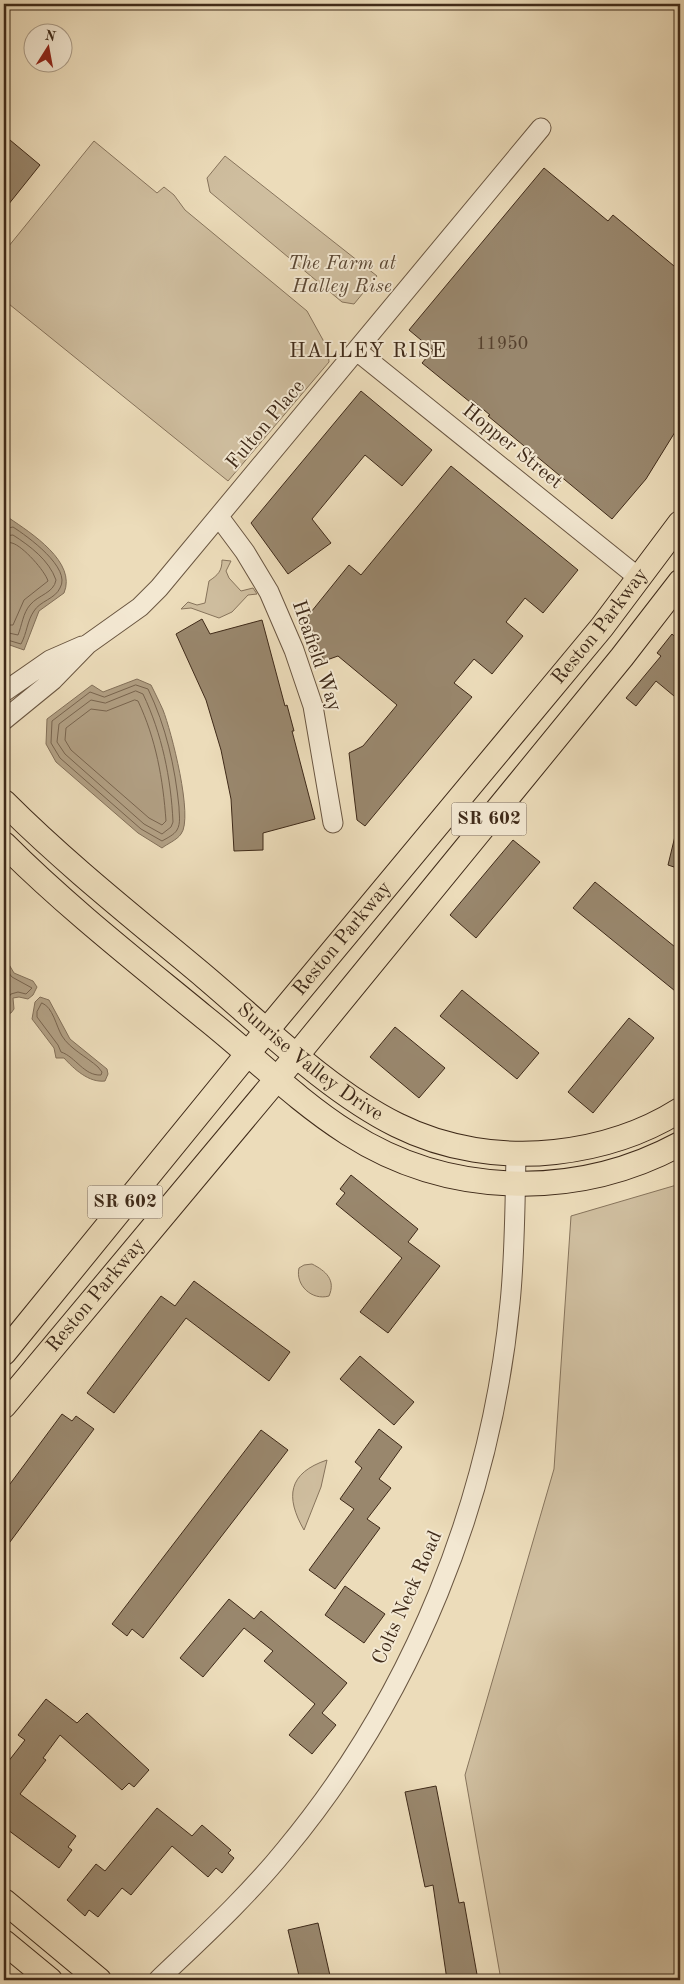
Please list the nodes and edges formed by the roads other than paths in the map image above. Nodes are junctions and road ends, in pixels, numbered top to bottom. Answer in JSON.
{"nodes":[{"id":1,"x":541,"y":128,"type":"dead end"},
{"id":2,"x":357,"y":351,"type":"junction"},
{"id":3,"x":219,"y":517,"type":"junction"},
{"id":4,"x":680,"y":523,"type":"edge"},
{"id":5,"x":639,"y":578,"type":"junction"},
{"id":6,"x":680,"y":582,"type":"edge"},
{"id":7,"x":88,"y":644,"type":"junction"},
{"id":8,"x":4,"y":692,"type":"edge"},
{"id":9,"x":4,"y":720,"type":"edge"},
{"id":10,"x":4,"y":802,"type":"edge"},
{"id":11,"x":333,"y":823,"type":"dead end"},
{"id":12,"x":4,"y":844,"type":"edge"},
{"id":13,"x":267,"y":1030,"type":"junction"},
{"id":14,"x":248,"y":1054,"type":"junction"},
{"id":15,"x":297,"y":1054,"type":"junction"},
{"id":16,"x":277,"y":1078,"type":"junction"},
{"id":17,"x":680,"y":1110,"type":"edge"},
{"id":18,"x":680,"y":1144,"type":"edge"},
{"id":19,"x":516,"y":1154,"type":"junction"},
{"id":20,"x":515,"y":1185,"type":"junction"},
{"id":21,"x":4,"y":1353,"type":"edge"},
{"id":22,"x":4,"y":1406,"type":"edge"},
{"id":23,"x":4,"y":1901,"type":"edge"},
{"id":24,"x":4,"y":1942,"type":"edge"},
{"id":25,"x":50,"y":1980,"type":"edge"},
{"id":26,"x":99,"y":1980,"type":"edge"},
{"id":27,"x":158,"y":1980,"type":"edge"}],
"edges":[{"from":1,"to":2,"type":"street","name":"Fulton Place"},
{"from":2,"to":3,"type":"street","name":"Fulton Place"},
{"from":2,"to":5,"type":"street","name":"Hopper Street"},
{"from":3,"to":7,"type":"street","name":"Fulton Place"},
{"from":3,"to":11,"type":"street","name":"Heafield Way"},
{"from":4,"to":5,"type":"main road","name":"Reston Parkway","number":"SR 602"},
{"from":5,"to":13,"type":"main road","name":"Reston Parkway","number":"SR 602"},
{"from":6,"to":15,"type":"main road","name":"Reston Parkway","number":"SR 602"},
{"from":7,"to":8,"type":"street","name":"Fulton Place"},
{"from":7,"to":9,"type":"street","name":"Fulton Place"},
{"from":10,"to":13,"type":"main road","name":"Sunrise Valley Drive"},
{"from":12,"to":14,"type":"main road","name":"Sunrise Valley Drive"},
{"from":13,"to":14,"type":"main road","name":"Reston Parkway","number":"SR 602"},
{"from":13,"to":15,"type":"main road","name":"Sunrise Valley Drive"},
{"from":14,"to":16,"type":"main road","name":"Sunrise Valley Drive"},
{"from":14,"to":21,"type":"main road","name":"Reston Parkway","number":"SR 602"},
{"from":15,"to":16,"type":"main road","name":"Reston Parkway","number":"SR 602"},
{"from":15,"to":19,"type":"main road","name":"Sunrise Valley Drive"},
{"from":16,"to":20,"type":"main road","name":"Sunrise Valley Drive"},
{"from":16,"to":22,"type":"main road","name":"Reston Parkway","number":"SR 602"},
{"from":17,"to":19,"type":"main road","name":"Sunrise Valley Drive"},
{"from":18,"to":20,"type":"main road","name":"Sunrise Valley Drive"},
{"from":19,"to":20,"type":"street","name":"Colts Neck Road"},
{"from":20,"to":27,"type":"street","name":"Colts Neck Road"},
{"from":23,"to":26,"type":"main road"},
{"from":24,"to":25,"type":"main road"}]}
